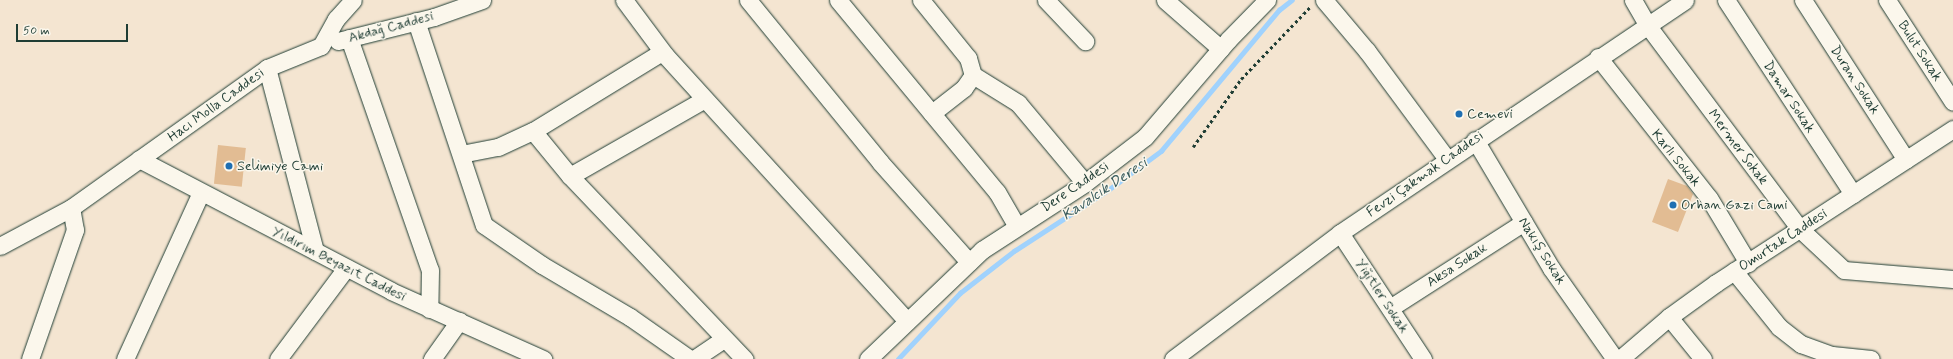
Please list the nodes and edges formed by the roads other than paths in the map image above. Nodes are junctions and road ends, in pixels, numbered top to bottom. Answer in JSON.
{"nodes":[{"id":1,"x":353,"y":0,"type":"edge"},
{"id":2,"x":482,"y":0,"type":"edge"},
{"id":3,"x":624,"y":0,"type":"edge"},
{"id":4,"x":748,"y":0,"type":"edge"},
{"id":5,"x":838,"y":0,"type":"edge"},
{"id":6,"x":921,"y":0,"type":"edge"},
{"id":7,"x":1046,"y":0,"type":"edge"},
{"id":8,"x":1165,"y":0,"type":"edge"},
{"id":9,"x":1267,"y":0,"type":"edge"},
{"id":10,"x":1632,"y":0,"type":"edge"},
{"id":11,"x":1686,"y":0,"type":"edge"},
{"id":12,"x":1726,"y":0,"type":"edge"},
{"id":13,"x":1803,"y":0,"type":"edge"},
{"id":14,"x":1887,"y":0,"type":"edge"},
{"id":15,"x":1323,"y":2,"type":"edge"},
{"id":16,"x":416,"y":21,"type":"junction"},
{"id":17,"x":1648,"y":26,"type":"junction"},
{"id":18,"x":349,"y":38,"type":"junction"},
{"id":19,"x":1085,"y":41,"type":"dead end"},
{"id":20,"x":321,"y":46,"type":"junction"},
{"id":21,"x":1221,"y":49,"type":"junction"},
{"id":22,"x":662,"y":52,"type":"junction"},
{"id":23,"x":1598,"y":57,"type":"junction"},
{"id":24,"x":267,"y":68,"type":"junction"},
{"id":25,"x":973,"y":75,"type":"junction"},
{"id":26,"x":705,"y":99,"type":"junction"},
{"id":27,"x":1953,"y":102,"type":"edge"},
{"id":28,"x":932,"y":113,"type":"junction"},
{"id":29,"x":1953,"y":129,"type":"edge"},
{"id":30,"x":533,"y":131,"type":"junction"},
{"id":31,"x":1475,"y":140,"type":"junction"},
{"id":32,"x":461,"y":154,"type":"junction"},
{"id":33,"x":139,"y":159,"type":"junction"},
{"id":34,"x":1447,"y":159,"type":"junction"},
{"id":35,"x":1906,"y":160,"type":"junction"},
{"id":36,"x":570,"y":176,"type":"junction"},
{"id":37,"x":1085,"y":183,"type":"junction"},
{"id":38,"x":201,"y":192,"type":"junction"},
{"id":39,"x":1853,"y":194,"type":"junction"},
{"id":40,"x":71,"y":208,"type":"junction"},
{"id":41,"x":1524,"y":222,"type":"junction"},
{"id":42,"x":1017,"y":226,"type":"junction"},
{"id":43,"x":1800,"y":229,"type":"junction"},
{"id":44,"x":1340,"y":233,"type":"junction"},
{"id":45,"x":0,"y":246,"type":"edge"},
{"id":46,"x":315,"y":251,"type":"junction"},
{"id":47,"x":969,"y":262,"type":"junction"},
{"id":48,"x":1741,"y":267,"type":"junction"},
{"id":49,"x":346,"y":268,"type":"junction"},
{"id":50,"x":1953,"y":279,"type":"edge"},
{"id":51,"x":1390,"y":308,"type":"junction"},
{"id":52,"x":429,"y":309,"type":"junction"},
{"id":53,"x":1669,"y":317,"type":"junction"},
{"id":54,"x":459,"y":321,"type":"junction"},
{"id":55,"x":907,"y":321,"type":"junction"},
{"id":56,"x":724,"y":339,"type":"junction"},
{"id":57,"x":30,"y":359,"type":"edge"},
{"id":58,"x":125,"y":359,"type":"edge"},
{"id":59,"x":278,"y":359,"type":"edge"},
{"id":60,"x":432,"y":359,"type":"edge"},
{"id":61,"x":543,"y":359,"type":"edge"},
{"id":62,"x":690,"y":359,"type":"edge"},
{"id":63,"x":694,"y":359,"type":"edge"},
{"id":64,"x":744,"y":359,"type":"edge"},
{"id":65,"x":868,"y":359,"type":"edge"},
{"id":66,"x":1173,"y":359,"type":"edge"},
{"id":67,"x":1423,"y":359,"type":"edge"},
{"id":68,"x":1616,"y":359,"type":"edge"},
{"id":69,"x":1620,"y":359,"type":"edge"},
{"id":70,"x":1703,"y":359,"type":"edge"},
{"id":71,"x":1871,"y":359,"type":"edge"}],
"edges":[{"from":1,"to":20,"type":"street"},
{"from":2,"to":16,"type":"street","name":"Akdağ Caddesi"},
{"from":3,"to":22,"type":"street"},
{"from":4,"to":47,"type":"street"},
{"from":5,"to":28,"type":"street"},
{"from":6,"to":25,"type":"street"},
{"from":7,"to":19,"type":"street"},
{"from":8,"to":21,"type":"street"},
{"from":9,"to":21,"type":"street","name":"Dere Caddesi"},
{"from":10,"to":17,"type":"street","name":"Mermer Sokak"},
{"from":11,"to":17,"type":"street","name":"Fevzi Çakmak Caddesi"},
{"from":12,"to":39,"type":"street","name":"Damar Sokak"},
{"from":13,"to":35,"type":"street","name":"Duran Sokak"},
{"from":14,"to":27,"type":"street","name":"Bulut Sokak"},
{"from":15,"to":34,"type":"street"},
{"from":16,"to":18,"type":"street","name":"Akdağ Caddesi"},
{"from":16,"to":32,"type":"street"},
{"from":17,"to":23,"type":"street","name":"Fevzi Çakmak Caddesi"},
{"from":17,"to":43,"type":"street","name":"Mermer Sokak"},
{"from":18,"to":20,"type":"street","name":"Akdağ Caddesi"},
{"from":18,"to":52,"type":"street"},
{"from":20,"to":24,"type":"street","name":"Hacı Molla Caddesi"},
{"from":21,"to":37,"type":"street","name":"Dere Caddesi"},
{"from":22,"to":26,"type":"street"},
{"from":22,"to":30,"type":"street"},
{"from":23,"to":31,"type":"street","name":"Fevzi Çakmak Caddesi"},
{"from":23,"to":48,"type":"street","name":"Karlı Sokak"},
{"from":24,"to":33,"type":"street","name":"Hacı Molla Caddesi"},
{"from":24,"to":46,"type":"street"},
{"from":25,"to":28,"type":"street"},
{"from":25,"to":37,"type":"street"},
{"from":26,"to":36,"type":"street"},
{"from":26,"to":55,"type":"street"},
{"from":28,"to":42,"type":"street"},
{"from":29,"to":35,"type":"street","name":"Omurtak Caddesi"},
{"from":30,"to":32,"type":"street"},
{"from":30,"to":36,"type":"street"},
{"from":31,"to":34,"type":"street","name":"Fevzi Çakmak Caddesi"},
{"from":31,"to":41,"type":"street","name":"Nakış Sokak"},
{"from":32,"to":62,"type":"street"},
{"from":33,"to":38,"type":"street","name":"Yıldırım Beyazıt Caddesi"},
{"from":33,"to":40,"type":"street","name":"Hacı Molla Caddesi"},
{"from":34,"to":44,"type":"street","name":"Fevzi Çakmak Caddesi"},
{"from":35,"to":39,"type":"street","name":"Omurtak Caddesi"},
{"from":36,"to":56,"type":"street"},
{"from":37,"to":42,"type":"street","name":"Dere Caddesi"},
{"from":38,"to":46,"type":"street","name":"Yıldırım Beyazıt Caddesi"},
{"from":38,"to":58,"type":"street"},
{"from":39,"to":43,"type":"street","name":"Omurtak Caddesi"},
{"from":40,"to":45,"type":"street","name":"Hacı Molla Caddesi"},
{"from":40,"to":57,"type":"street"},
{"from":41,"to":51,"type":"street","name":"Aksa Sokak"},
{"from":41,"to":68,"type":"street","name":"Nakış Sokak"},
{"from":42,"to":47,"type":"street","name":"Dere Caddesi"},
{"from":43,"to":48,"type":"street","name":"Omurtak Caddesi"},
{"from":43,"to":50,"type":"street","name":"Mermer Sokak"},
{"from":44,"to":51,"type":"street","name":"Yiğitler Sokak"},
{"from":44,"to":66,"type":"street","name":"Fevzi Çakmak Caddesi"},
{"from":46,"to":49,"type":"street","name":"Yıldırım Beyazıt Caddesi"},
{"from":47,"to":55,"type":"street","name":"Dere Caddesi"},
{"from":48,"to":53,"type":"street","name":"Omurtak Caddesi"},
{"from":48,"to":71,"type":"street","name":"Karlı Sokak"},
{"from":49,"to":52,"type":"street","name":"Yıldırım Beyazıt Caddesi"},
{"from":49,"to":59,"type":"street"},
{"from":51,"to":67,"type":"street","name":"Yiğitler Sokak"},
{"from":52,"to":54,"type":"street","name":"Yıldırım Beyazıt Caddesi"},
{"from":53,"to":69,"type":"street","name":"Omurtak Caddesi"},
{"from":53,"to":70,"type":"street"},
{"from":54,"to":60,"type":"street"},
{"from":54,"to":61,"type":"street","name":"Yıldırım Beyazıt Caddesi"},
{"from":55,"to":65,"type":"street","name":"Dere Caddesi"},
{"from":56,"to":63,"type":"street"},
{"from":56,"to":64,"type":"street"}]}
